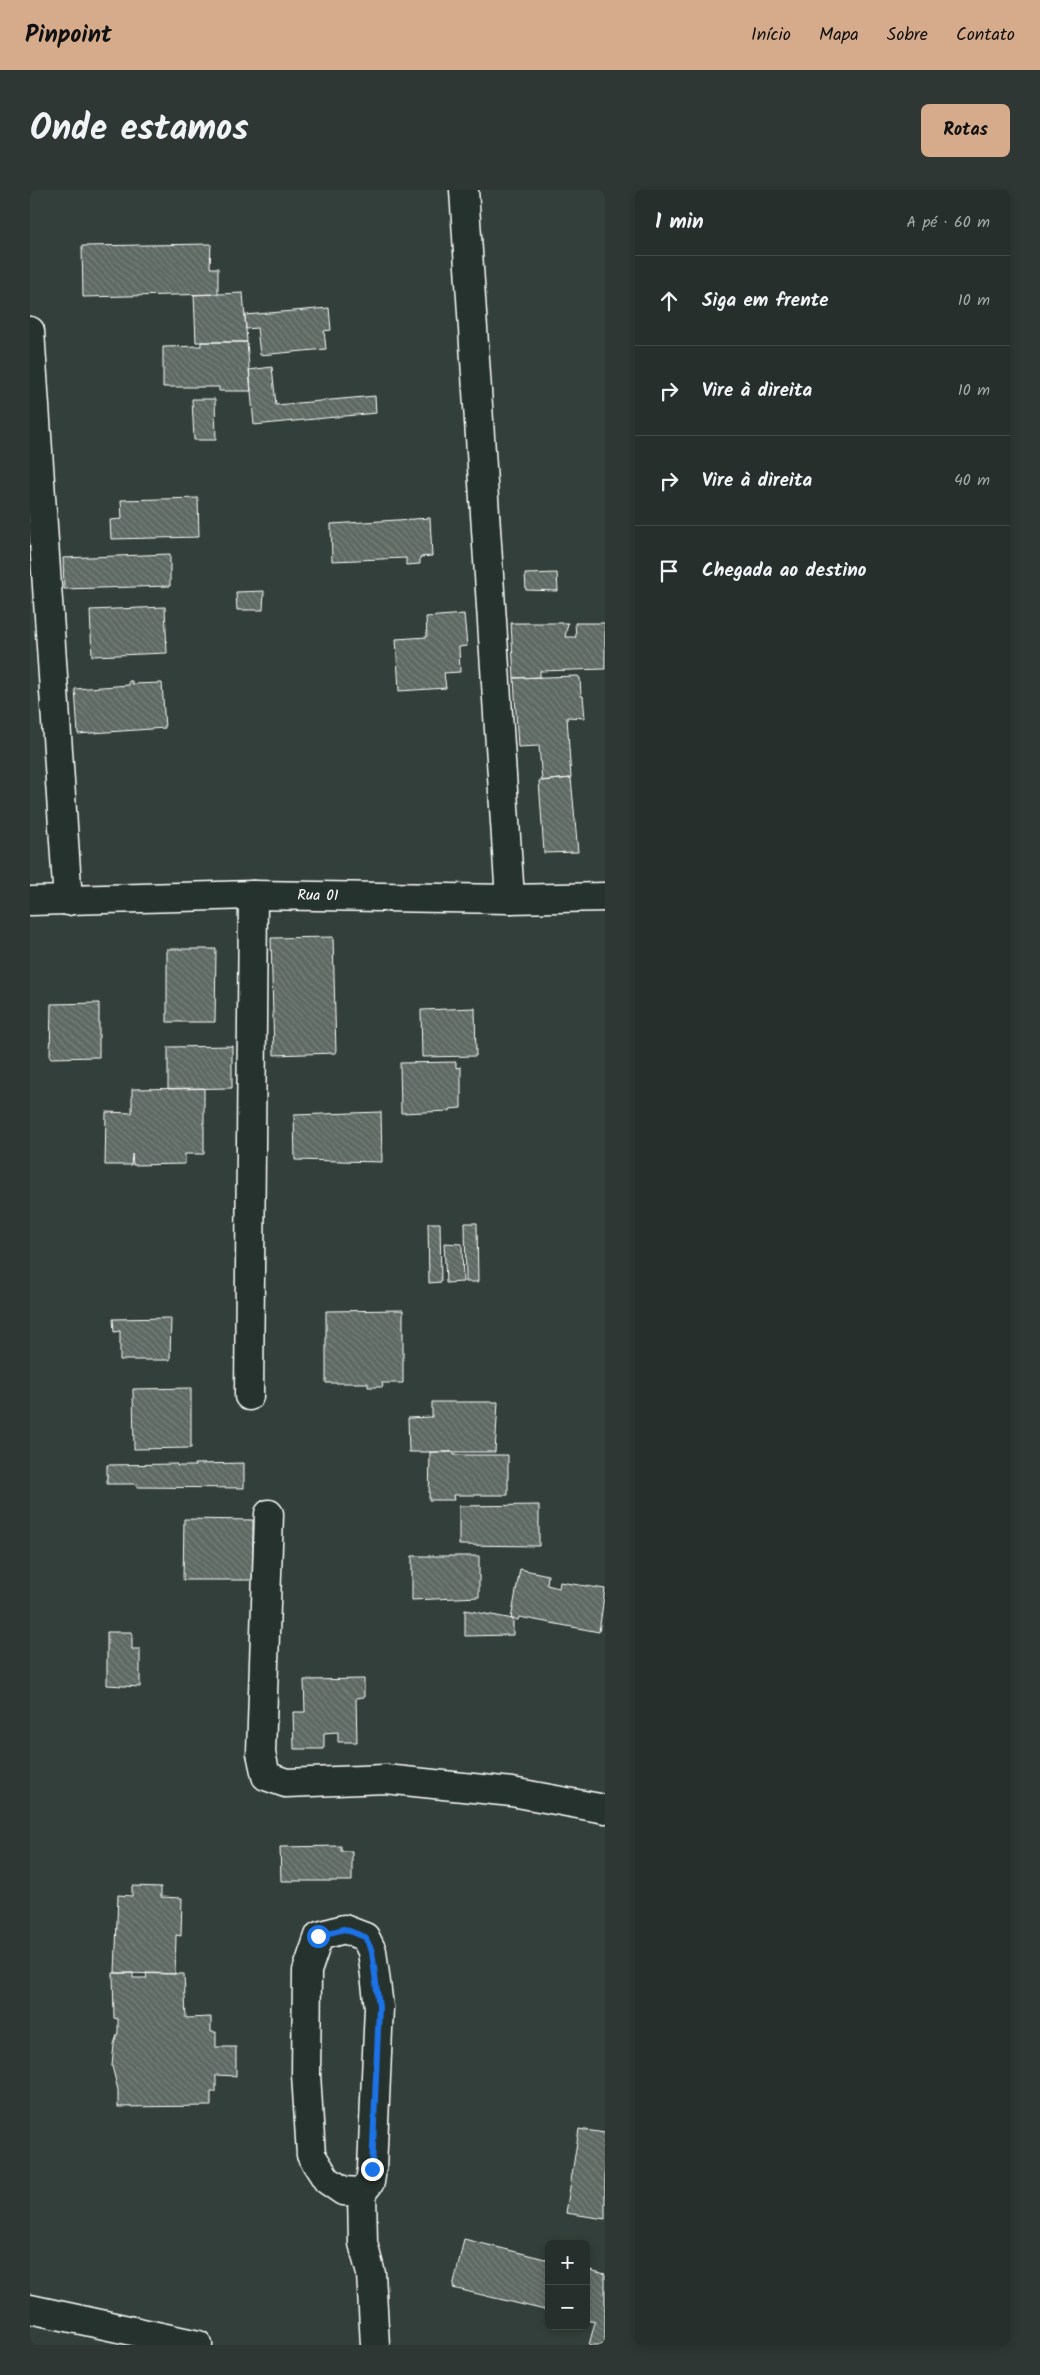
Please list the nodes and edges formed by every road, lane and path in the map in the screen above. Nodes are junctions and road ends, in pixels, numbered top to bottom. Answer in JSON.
{"nodes":[{"id":1,"x":464,"y":190,"type":"edge"},
{"id":2,"x":30,"y":331,"type":"edge"},
{"id":3,"x":253,"y":895,"type":"junction"},
{"id":4,"x":605,"y":897,"type":"edge"},
{"id":5,"x":510,"y":899,"type":"junction"},
{"id":6,"x":30,"y":901,"type":"edge"},
{"id":7,"x":68,"y":901,"type":"junction"},
{"id":8,"x":249,"y":1396,"type":"dead end"},
{"id":9,"x":268,"y":1514,"type":"dead end"},
{"id":10,"x":605,"y":1809,"type":"edge"},
{"id":11,"x":362,"y":2192,"type":"junction"},
{"id":12,"x":30,"y":2309,"type":"edge"},
{"id":13,"x":198,"y":2345,"type":"edge"},
{"id":14,"x":375,"y":2345,"type":"edge"}],
"edges":[{"from":1,"to":5,"type":"street"},
{"from":2,"to":7,"type":"street"},
{"from":3,"to":5,"type":"street","name":"Rua 01"},
{"from":3,"to":7,"type":"street","name":"Rua 01"},
{"from":3,"to":8,"type":"street"},
{"from":4,"to":5,"type":"street","name":"Rua 01"},
{"from":6,"to":7,"type":"street","name":"Rua 01"},
{"from":9,"to":10,"type":"street"},
{"from":11,"to":11,"type":"street"},
{"from":11,"to":14,"type":"street"},
{"from":12,"to":13,"type":"street"}]}
